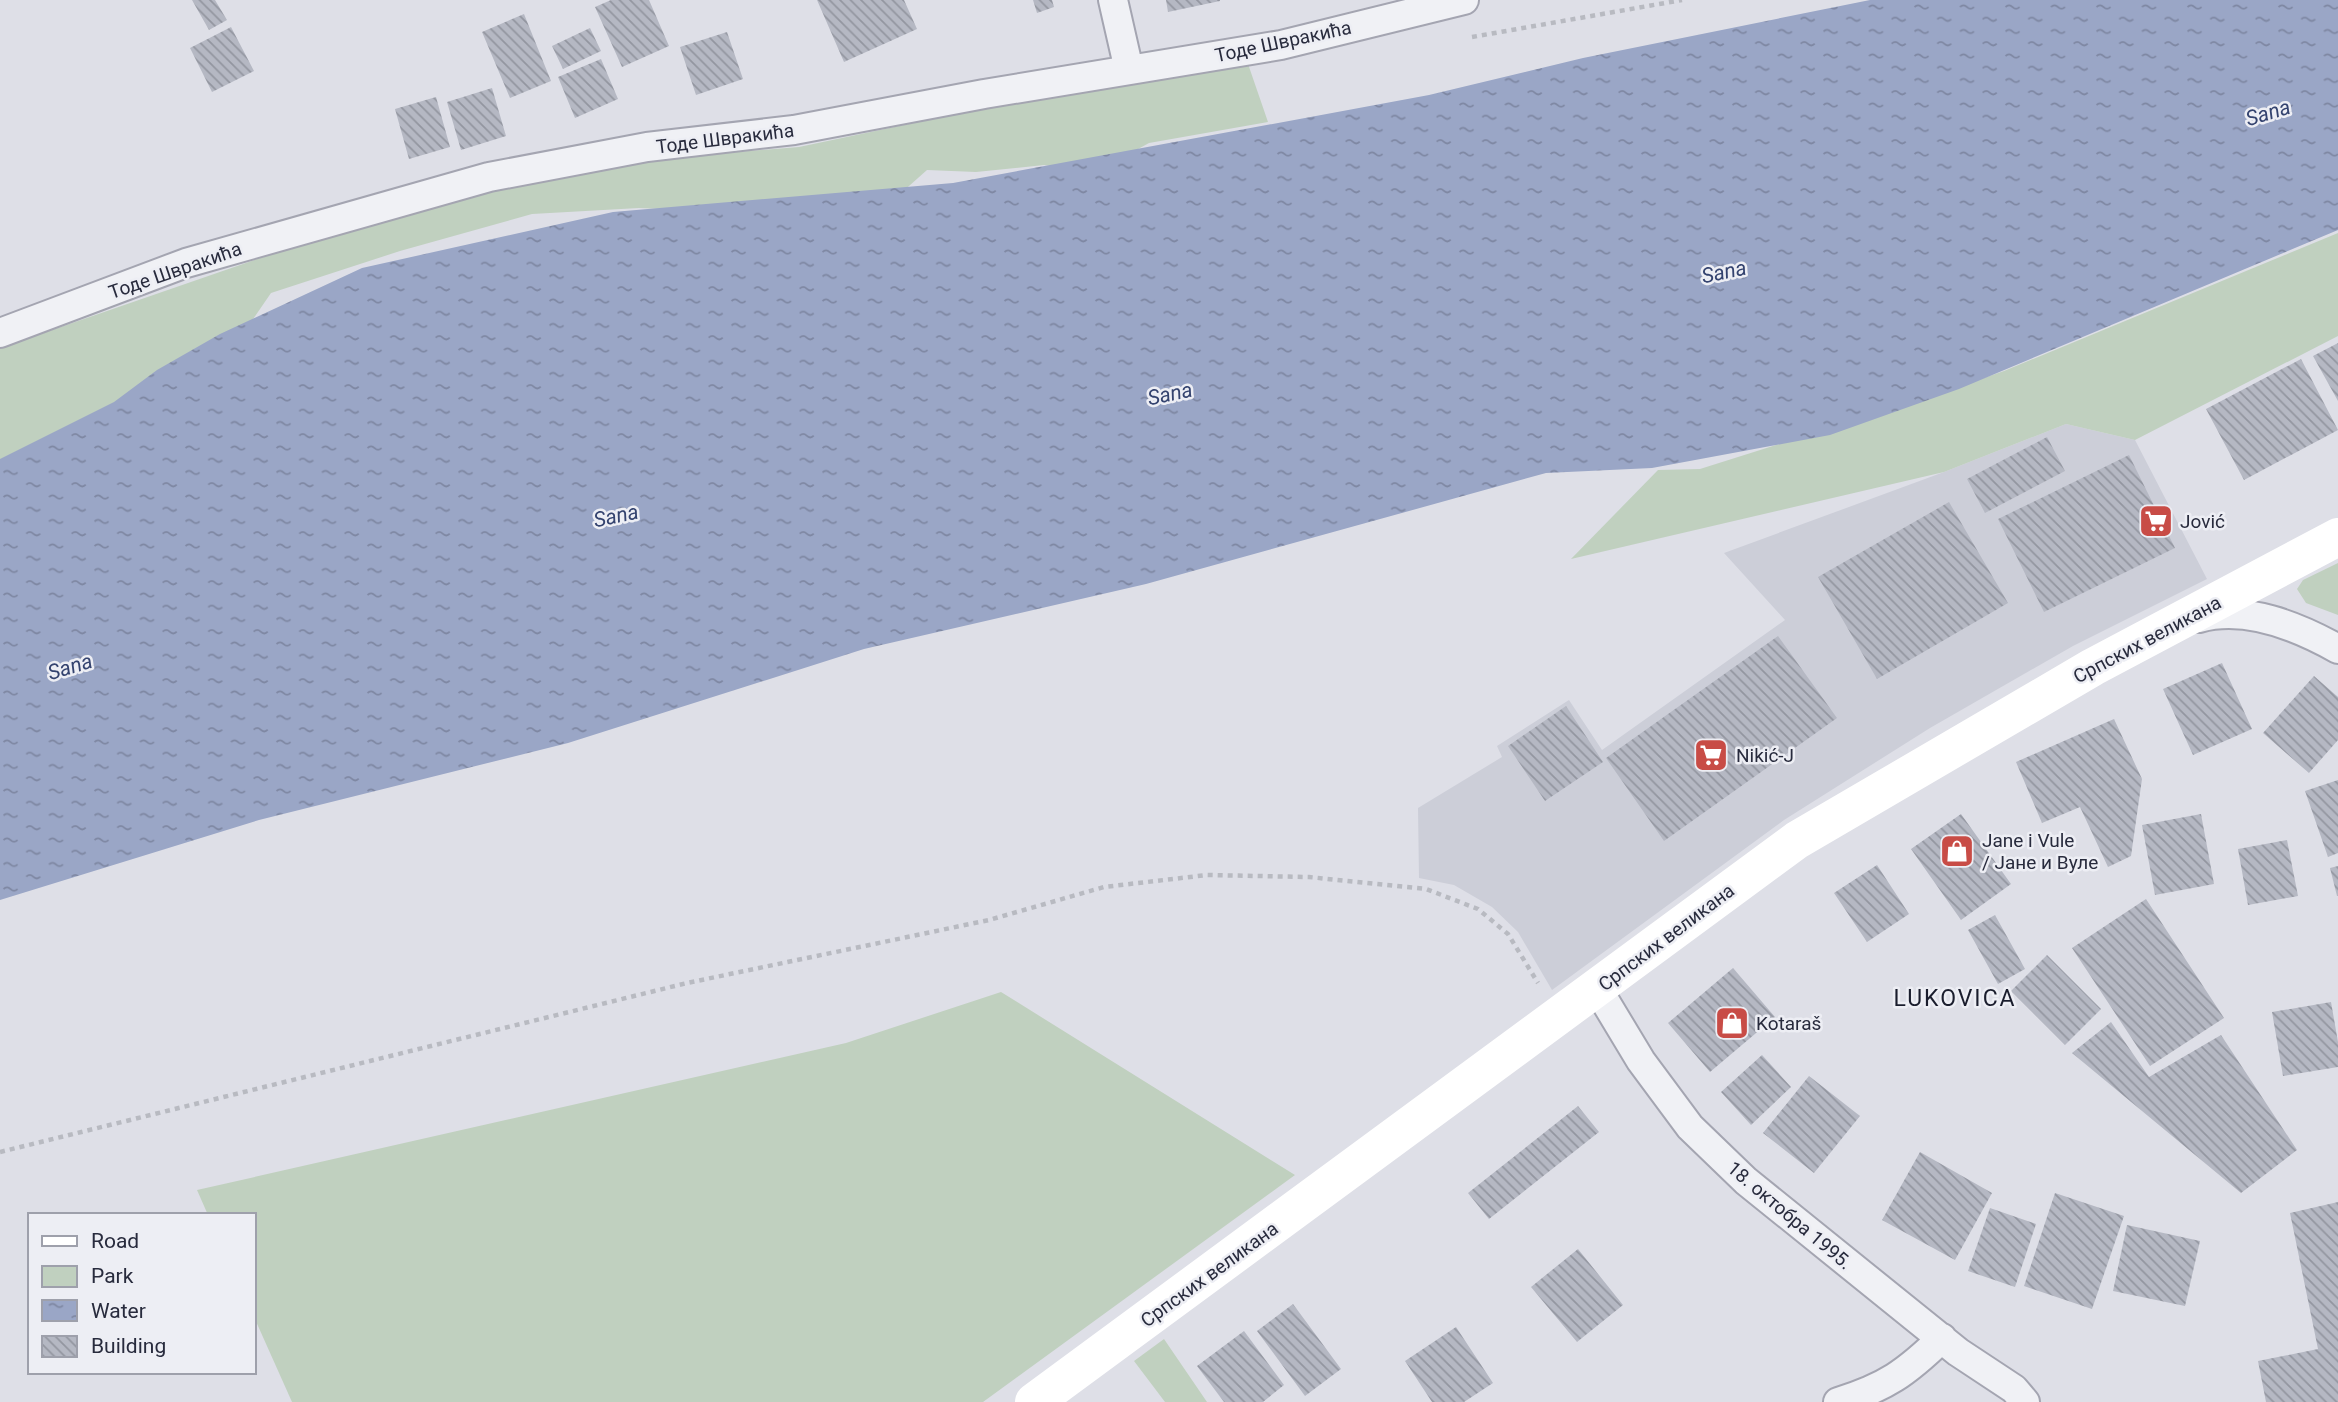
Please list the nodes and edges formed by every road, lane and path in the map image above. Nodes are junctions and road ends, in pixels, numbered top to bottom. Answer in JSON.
{"nodes":[{"id":1,"x":1113,"y":0,"type":"edge"},
{"id":2,"x":1465,"y":0,"type":"edge"},
{"id":3,"x":1682,"y":0,"type":"edge"},
{"id":4,"x":1472,"y":37,"type":"dead end"},
{"id":5,"x":1129,"y":70,"type":"junction"},
{"id":6,"x":0,"y":333,"type":"edge"},
{"id":7,"x":2338,"y":537,"type":"edge"},
{"id":8,"x":2176,"y":624,"type":"junction"},
{"id":9,"x":2338,"y":649,"type":"edge"},
{"id":10,"x":1597,"y":988,"type":"junction"},
{"id":11,"x":1560,"y":1016,"type":"junction"},
{"id":12,"x":0,"y":1152,"type":"edge"},
{"id":13,"x":1942,"y":1338,"type":"junction"},
{"id":14,"x":1034,"y":1402,"type":"edge"},
{"id":15,"x":1838,"y":1402,"type":"edge"},
{"id":16,"x":2025,"y":1402,"type":"edge"}],
"edges":[{"from":1,"to":5,"type":"street"},
{"from":2,"to":5,"type":"street","name":"Тоде Швракића"},
{"from":3,"to":4,"type":"path"},
{"from":5,"to":6,"type":"street","name":"Тоде Швракића"},
{"from":7,"to":8,"type":"main road","name":"Српских великана"},
{"from":8,"to":9,"type":"street"},
{"from":8,"to":10,"type":"main road","name":"Српских великана"},
{"from":10,"to":11,"type":"main road","name":"Српских великана"},
{"from":10,"to":13,"type":"street","name":"18. октобра 1995."},
{"from":11,"to":12,"type":"path"},
{"from":11,"to":14,"type":"main road","name":"Српских великана"},
{"from":13,"to":15,"type":"street"},
{"from":13,"to":16,"type":"street","name":"18. октобра 1995."}]}
